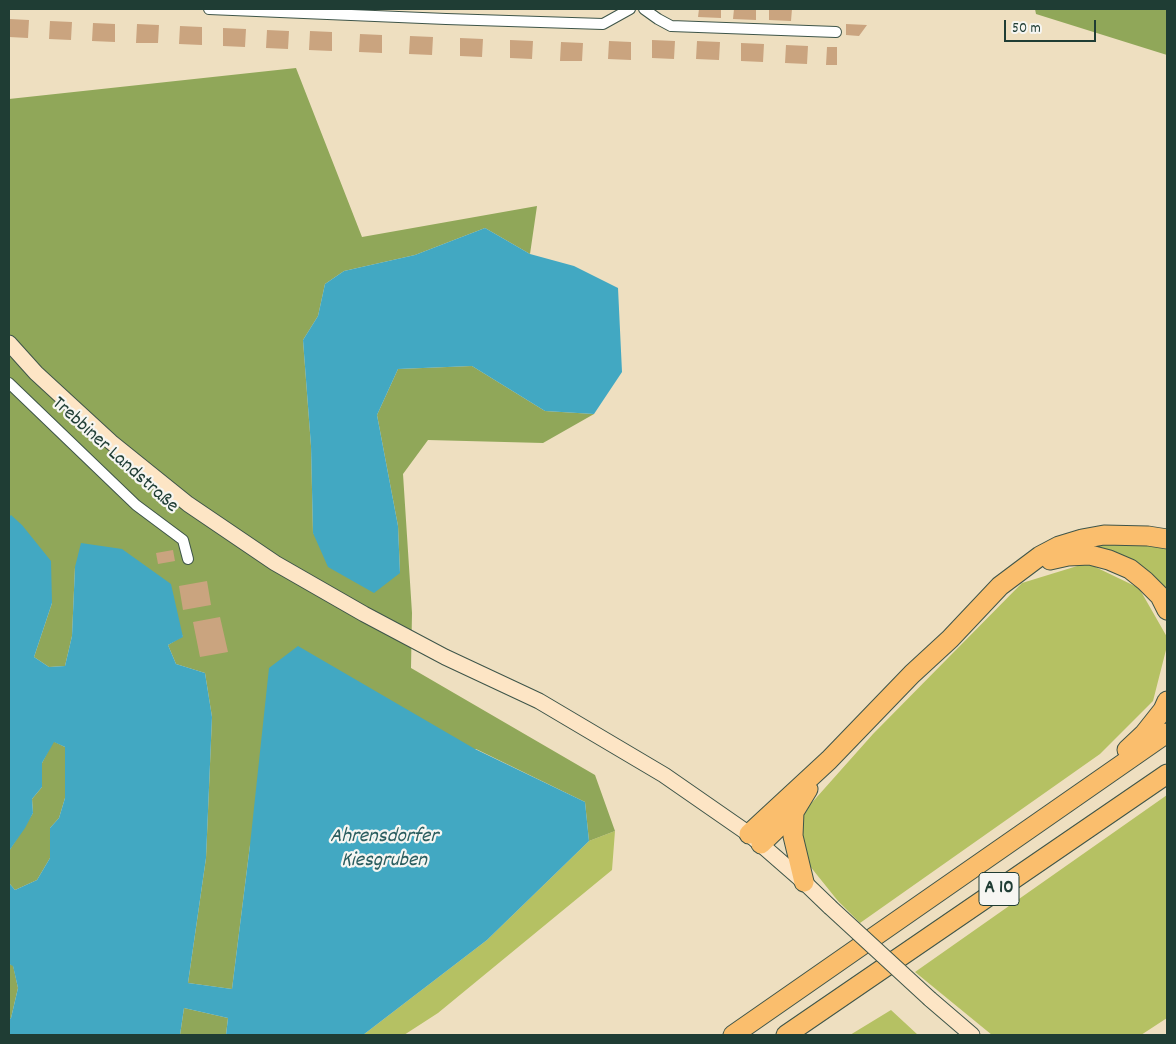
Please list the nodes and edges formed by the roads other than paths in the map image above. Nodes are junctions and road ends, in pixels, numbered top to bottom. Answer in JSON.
{"nodes":[{"id":1,"x":209,"y":9,"type":"edge"},
{"id":2,"x":630,"y":9,"type":"edge"},
{"id":3,"x":644,"y":9,"type":"edge"},
{"id":4,"x":288,"y":11,"type":"edge"},
{"id":5,"x":445,"y":14,"type":"edge"},
{"id":6,"x":836,"y":32,"type":"dead end"},
{"id":7,"x":9,"y":343,"type":"edge"},
{"id":8,"x":9,"y":383,"type":"edge"},
{"id":9,"x":1167,"y":539,"type":"edge"},
{"id":10,"x":188,"y":559,"type":"dead end"},
{"id":11,"x":1020,"y":570,"type":"junction"},
{"id":12,"x":1167,"y":610,"type":"edge"},
{"id":13,"x":1167,"y":701,"type":"edge"},
{"id":14,"x":1167,"y":734,"type":"edge"},
{"id":15,"x":829,"y":760,"type":"junction"},
{"id":16,"x":1164,"y":778,"type":"edge"},
{"id":17,"x":1087,"y":788,"type":"junction"},
{"id":18,"x":794,"y":812,"type":"junction"},
{"id":19,"x":755,"y":839,"type":"junction"},
{"id":20,"x":804,"y":882,"type":"junction"},
{"id":21,"x":733,"y":1035,"type":"edge"},
{"id":22,"x":786,"y":1035,"type":"edge"},
{"id":23,"x":972,"y":1035,"type":"edge"}],
"edges":[{"from":1,"to":4,"type":"street"},
{"from":2,"to":5,"type":"street"},
{"from":3,"to":6,"type":"street"},
{"from":4,"to":5,"type":"street"},
{"from":7,"to":19,"type":"main road"},
{"from":8,"to":10,"type":"street","name":"Trebbiner Landstraße"},
{"from":9,"to":11,"type":"highway"},
{"from":11,"to":12,"type":"highway"},
{"from":11,"to":15,"type":"highway"},
{"from":13,"to":17,"type":"highway"},
{"from":14,"to":17,"type":"highway","number":"A 10"},
{"from":15,"to":18,"type":"highway"},
{"from":15,"to":19,"type":"highway"},
{"from":16,"to":22,"type":"highway","number":"A 10"},
{"from":17,"to":21,"type":"highway","number":"A 10"},
{"from":18,"to":19,"type":"highway"},
{"from":18,"to":20,"type":"highway"},
{"from":19,"to":20,"type":"main road"},
{"from":20,"to":23,"type":"main road","bridge":true}]}
